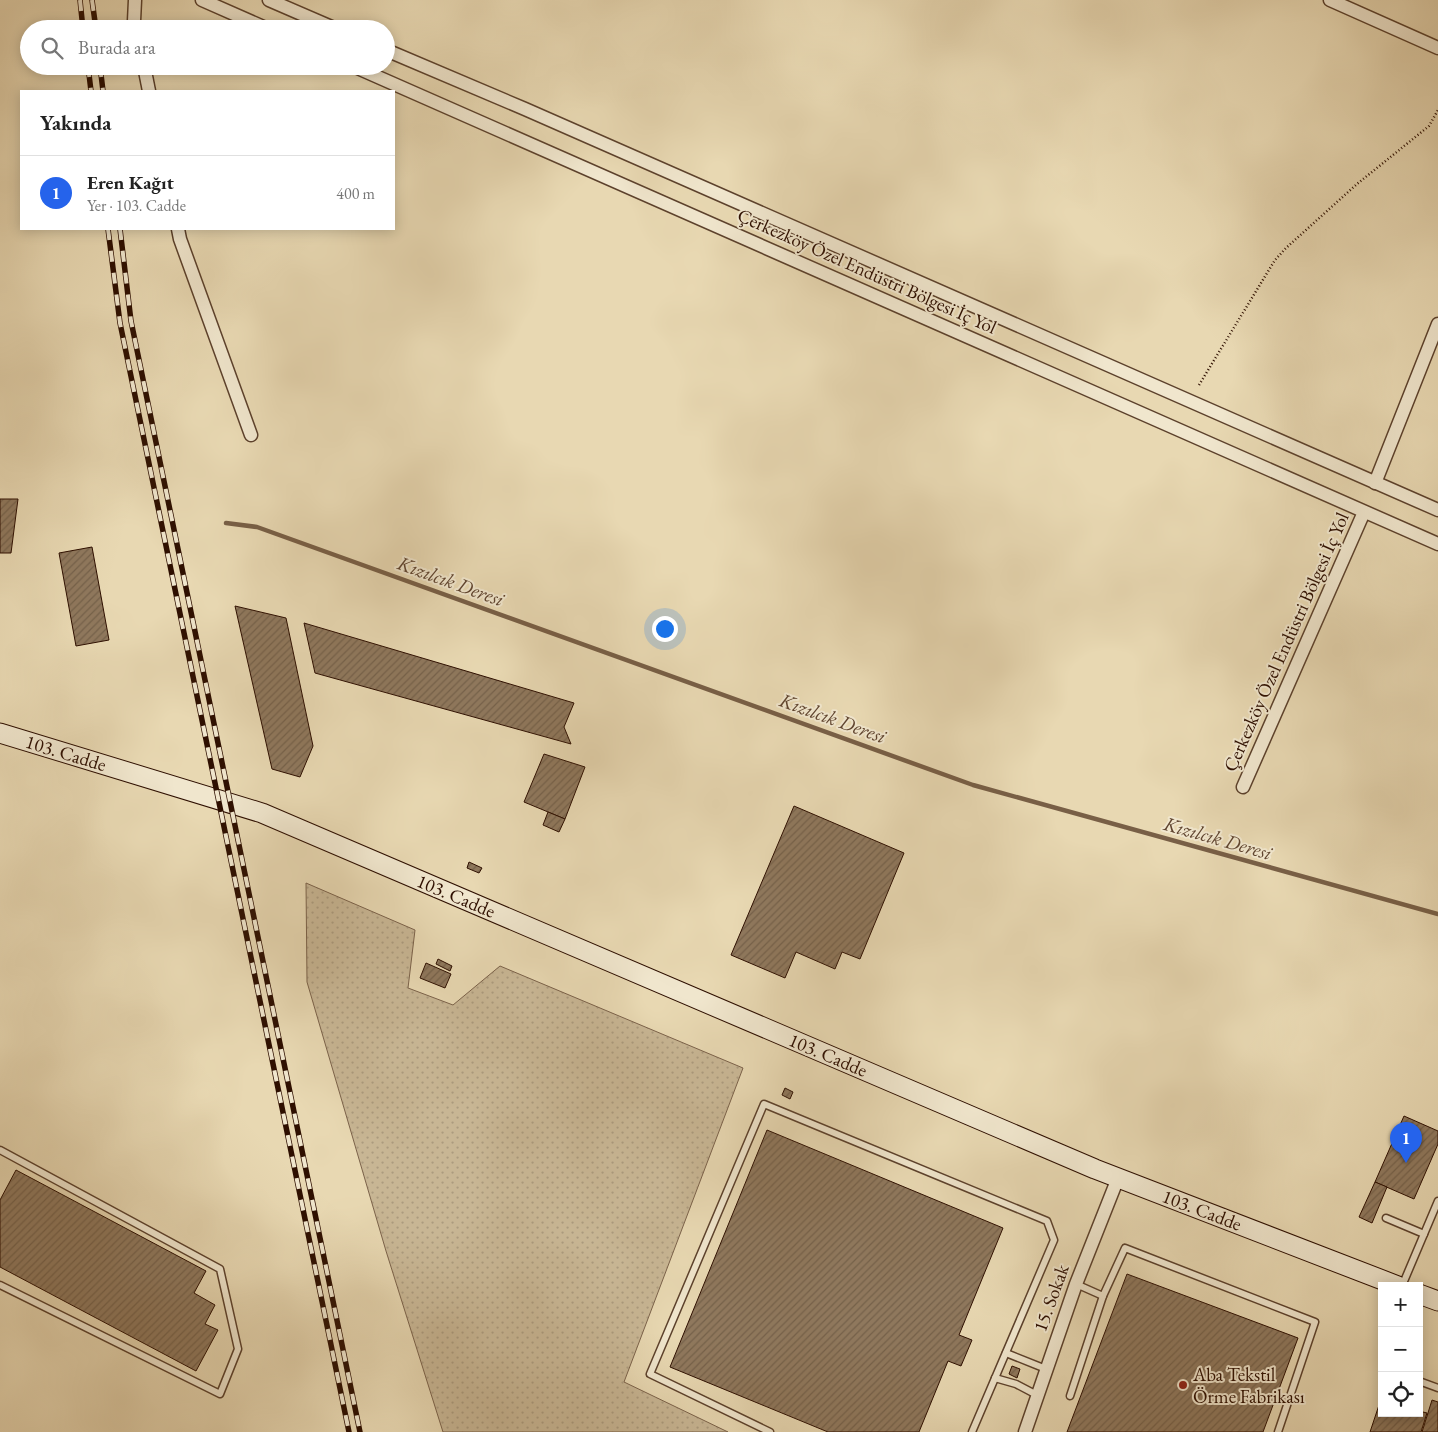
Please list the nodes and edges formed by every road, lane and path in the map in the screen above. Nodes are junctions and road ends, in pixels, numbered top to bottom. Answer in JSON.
{"nodes":[{"id":1,"x":135,"y":0,"type":"edge"},
{"id":2,"x":202,"y":0,"type":"edge"},
{"id":3,"x":269,"y":0,"type":"edge"},
{"id":4,"x":1330,"y":0,"type":"edge"},
{"id":5,"x":134,"y":20,"type":"edge"},
{"id":6,"x":248,"y":20,"type":"edge"},
{"id":7,"x":315,"y":20,"type":"edge"},
{"id":8,"x":1438,"y":48,"type":"edge"},
{"id":9,"x":395,"y":54,"type":"edge"},
{"id":10,"x":146,"y":75,"type":"edge"},
{"id":11,"x":373,"y":75,"type":"edge"},
{"id":12,"x":149,"y":90,"type":"edge"},
{"id":13,"x":1438,"y":110,"type":"edge"},
{"id":14,"x":178,"y":230,"type":"edge"},
{"id":15,"x":1438,"y":324,"type":"edge"},
{"id":16,"x":1199,"y":386,"type":"dead end"},
{"id":17,"x":251,"y":435,"type":"dead end"},
{"id":18,"x":1375,"y":483,"type":"junction"},
{"id":19,"x":1438,"y":510,"type":"edge"},
{"id":20,"x":1364,"y":512,"type":"junction"},
{"id":21,"x":1438,"y":544,"type":"edge"},
{"id":22,"x":0,"y":733,"type":"edge"},
{"id":23,"x":1243,"y":787,"type":"dead end"},
{"id":24,"x":0,"y":1150,"type":"edge"},
{"id":25,"x":1118,"y":1178,"type":"junction"},
{"id":26,"x":1438,"y":1201,"type":"edge"},
{"id":27,"x":1386,"y":1218,"type":"dead end"},
{"id":28,"x":1424,"y":1234,"type":"junction"},
{"id":29,"x":1388,"y":1282,"type":"edge"},
{"id":30,"x":1404,"y":1282,"type":"edge"},
{"id":31,"x":1076,"y":1284,"type":"junction"},
{"id":32,"x":0,"y":1286,"type":"edge"},
{"id":33,"x":1423,"y":1295,"type":"edge"},
{"id":34,"x":1103,"y":1296,"type":"junction"},
{"id":35,"x":1438,"y":1301,"type":"edge"},
{"id":36,"x":1006,"y":1353,"type":"junction"},
{"id":37,"x":1046,"y":1369,"type":"junction"},
{"id":38,"x":995,"y":1378,"type":"junction"},
{"id":39,"x":1423,"y":1382,"type":"edge"},
{"id":40,"x":1438,"y":1388,"type":"edge"},
{"id":41,"x":1038,"y":1394,"type":"junction"},
{"id":42,"x":1070,"y":1396,"type":"dead end"},
{"id":43,"x":770,"y":1432,"type":"edge"},
{"id":44,"x":972,"y":1432,"type":"edge"},
{"id":45,"x":1025,"y":1432,"type":"edge"},
{"id":46,"x":1278,"y":1432,"type":"edge"}],
"edges":[{"from":1,"to":5,"type":"street"},
{"from":2,"to":6,"type":"street"},
{"from":3,"to":7,"type":"street"},
{"from":4,"to":8,"type":"street"},
{"from":9,"to":18,"type":"street","name":"Çerkezköy Özel Endüstri Bölgesi İç Yol"},
{"from":10,"to":12,"type":"street"},
{"from":11,"to":20,"type":"street","name":"Çerkezköy Özel Endüstri Bölgesi İç Yol"},
{"from":13,"to":16,"type":"path"},
{"from":14,"to":17,"type":"street"},
{"from":15,"to":18,"type":"street"},
{"from":18,"to":19,"type":"street","name":"Çerkezköy Özel Endüstri Bölgesi İç Yol"},
{"from":20,"to":21,"type":"street","name":"Çerkezköy Özel Endüstri Bölgesi İç Yol"},
{"from":20,"to":23,"type":"street","name":"Çerkezköy Özel Endüstri Bölgesi İç Yol"},
{"from":22,"to":25,"type":"street","name":"103. Cadde"},
{"from":24,"to":32,"type":"lane"},
{"from":25,"to":29,"type":"street","name":"103. Cadde"},
{"from":25,"to":31,"type":"street","name":"15. Sokak"},
{"from":26,"to":28,"type":"lane"},
{"from":27,"to":28,"type":"lane"},
{"from":28,"to":30,"type":"lane"},
{"from":31,"to":34,"type":"lane"},
{"from":31,"to":37,"type":"street","name":"15. Sokak"},
{"from":33,"to":35,"type":"street"},
{"from":34,"to":42,"type":"lane"},
{"from":34,"to":46,"type":"lane"},
{"from":36,"to":37,"type":"lane"},
{"from":36,"to":38,"type":"lane"},
{"from":36,"to":43,"type":"lane"},
{"from":37,"to":41,"type":"street","name":"15. Sokak"},
{"from":38,"to":41,"type":"lane"},
{"from":38,"to":44,"type":"lane"},
{"from":39,"to":40,"type":"lane"},
{"from":41,"to":45,"type":"street","name":"15. Sokak"}]}
